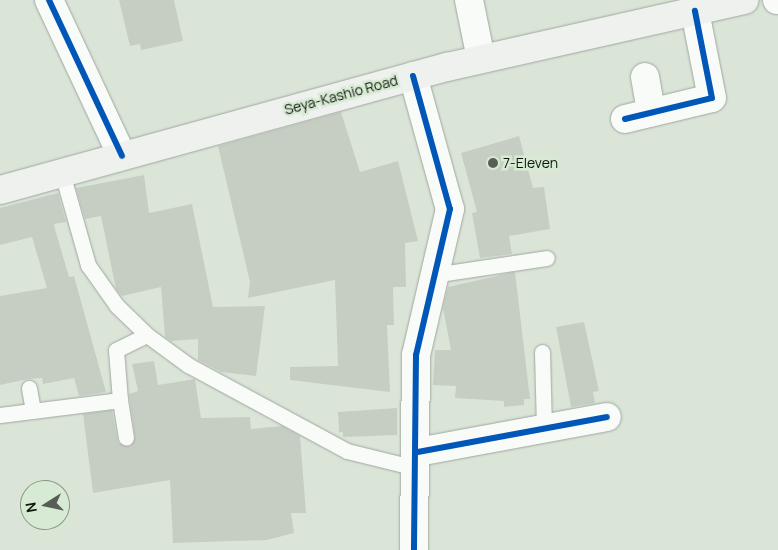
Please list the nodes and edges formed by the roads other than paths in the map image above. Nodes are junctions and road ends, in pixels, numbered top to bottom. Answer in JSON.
{"nodes":[{"id":1,"x":49,"y":0,"type":"edge"},
{"id":2,"x":469,"y":0,"type":"edge"},
{"id":3,"x":745,"y":0,"type":"edge"},
{"id":4,"x":695,"y":11,"type":"junction"},
{"id":5,"x":481,"y":59,"type":"junction"},
{"id":6,"x":413,"y":76,"type":"junction"},
{"id":7,"x":644,"y":77,"type":"dead end"},
{"id":8,"x":651,"y":112,"type":"junction"},
{"id":9,"x":625,"y":119,"type":"dead end"},
{"id":10,"x":122,"y":156,"type":"junction"},
{"id":11,"x":62,"y":173,"type":"junction"},
{"id":12,"x":0,"y":190,"type":"edge"},
{"id":13,"x":547,"y":258,"type":"dead end"},
{"id":14,"x":433,"y":275,"type":"junction"},
{"id":15,"x":147,"y":335,"type":"junction"},
{"id":16,"x":542,"y":352,"type":"dead end"},
{"id":17,"x":30,"y":388,"type":"dead end"},
{"id":18,"x":120,"y":400,"type":"junction"},
{"id":19,"x":34,"y":411,"type":"junction"},
{"id":20,"x":0,"y":415,"type":"edge"},
{"id":21,"x":607,"y":417,"type":"dead end"},
{"id":22,"x":544,"y":429,"type":"junction"},
{"id":23,"x":126,"y":438,"type":"dead end"},
{"id":24,"x":415,"y":460,"type":"junction"},
{"id":25,"x":414,"y":550,"type":"edge"}],
"edges":[{"from":1,"to":10,"type":"street"},
{"from":2,"to":5,"type":"street"},
{"from":3,"to":4,"type":"main road","name":"Seya-Kashio Road"},
{"from":4,"to":5,"type":"main road","name":"Seya-Kashio Road"},
{"from":4,"to":8,"type":"street"},
{"from":5,"to":6,"type":"main road","name":"Seya-Kashio Road"},
{"from":6,"to":10,"type":"main road","name":"Seya-Kashio Road"},
{"from":6,"to":14,"type":"street"},
{"from":7,"to":8,"type":"street"},
{"from":8,"to":9,"type":"street"},
{"from":10,"to":11,"type":"main road","name":"Seya-Kashio Road"},
{"from":11,"to":12,"type":"main road","name":"Seya-Kashio Road"},
{"from":11,"to":15,"type":"lane"},
{"from":13,"to":14,"type":"lane"},
{"from":14,"to":24,"type":"street"},
{"from":15,"to":18,"type":"lane"},
{"from":15,"to":24,"type":"lane"},
{"from":16,"to":22,"type":"lane"},
{"from":17,"to":19,"type":"lane"},
{"from":18,"to":19,"type":"lane"},
{"from":18,"to":23,"type":"lane"},
{"from":19,"to":20,"type":"lane"},
{"from":21,"to":22,"type":"street"},
{"from":22,"to":24,"type":"street"},
{"from":24,"to":25,"type":"street"}]}
